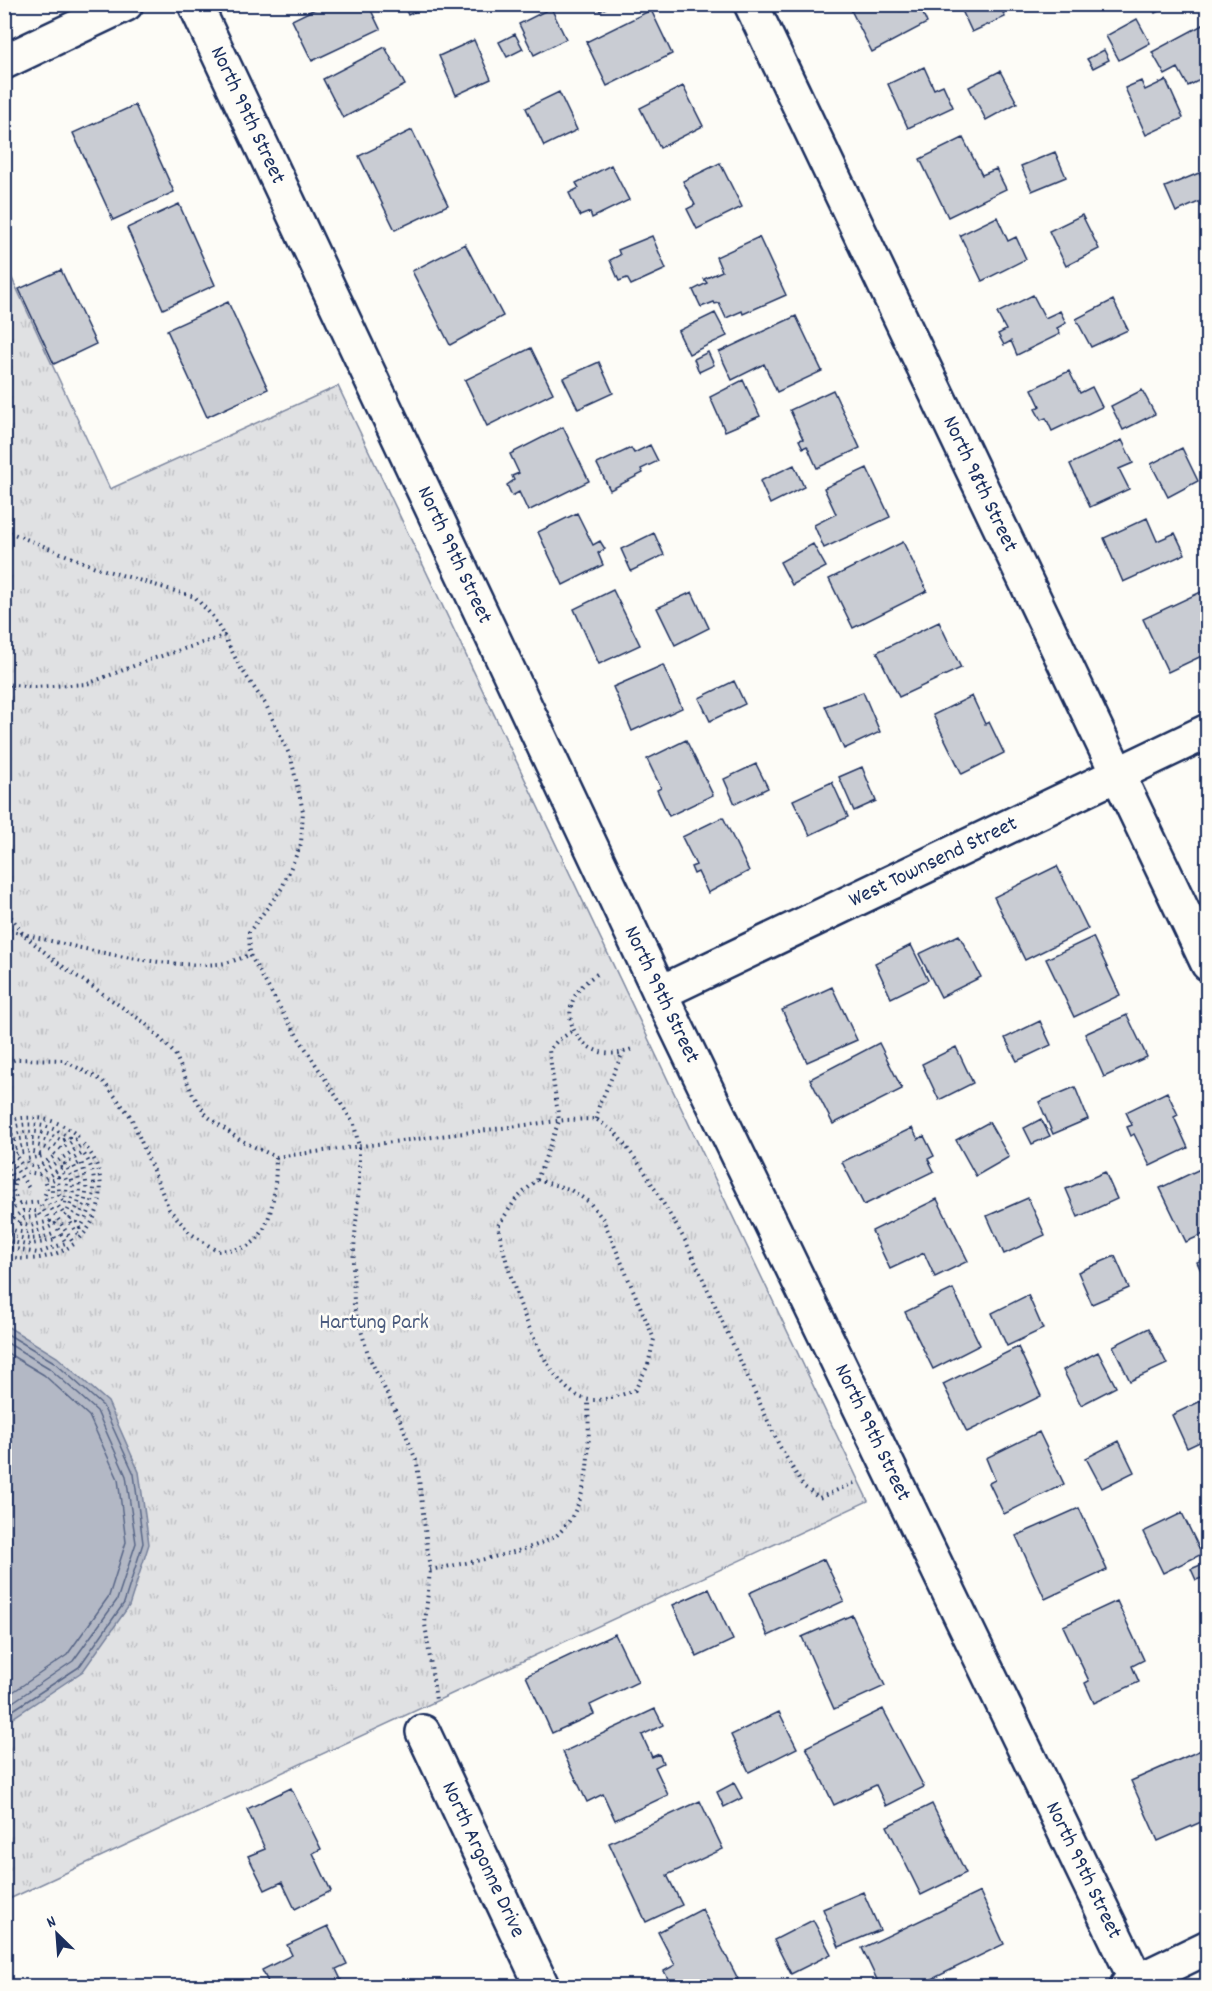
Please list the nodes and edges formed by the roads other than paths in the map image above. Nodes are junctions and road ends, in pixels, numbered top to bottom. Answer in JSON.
{"nodes":[{"id":1,"x":126,"y":4,"type":"edge"},
{"id":2,"x":195,"y":4,"type":"edge"},
{"id":3,"x":751,"y":4,"type":"edge"},
{"id":4,"x":4,"y":62,"type":"edge"},
{"id":5,"x":1208,"y":731,"type":"edge"},
{"id":6,"x":1116,"y":774,"type":"junction"},
{"id":7,"x":1208,"y":964,"type":"edge"},
{"id":8,"x":660,"y":993,"type":"junction"},
{"id":9,"x":423,"y":1732,"type":"road end"},
{"id":10,"x":1208,"y":1947,"type":"edge"},
{"id":11,"x":1132,"y":1984,"type":"edge"},
{"id":12,"x":542,"y":1986,"type":"edge"}],
"edges":[{"from":1,"to":4,"type":"street"},
{"from":2,"to":8,"type":"street","name":"North 99th Street"},
{"from":3,"to":6,"type":"street","name":"North 98th Street"},
{"from":5,"to":6,"type":"street","name":"West Townsend Street"},
{"from":6,"to":7,"type":"street","name":"North 98th Street"},
{"from":6,"to":8,"type":"street","name":"West Townsend Street"},
{"from":8,"to":11,"type":"street","name":"North 99th Street"},
{"from":9,"to":12,"type":"street","name":"North Argonne Drive"},
{"from":10,"to":11,"type":"street"}]}
